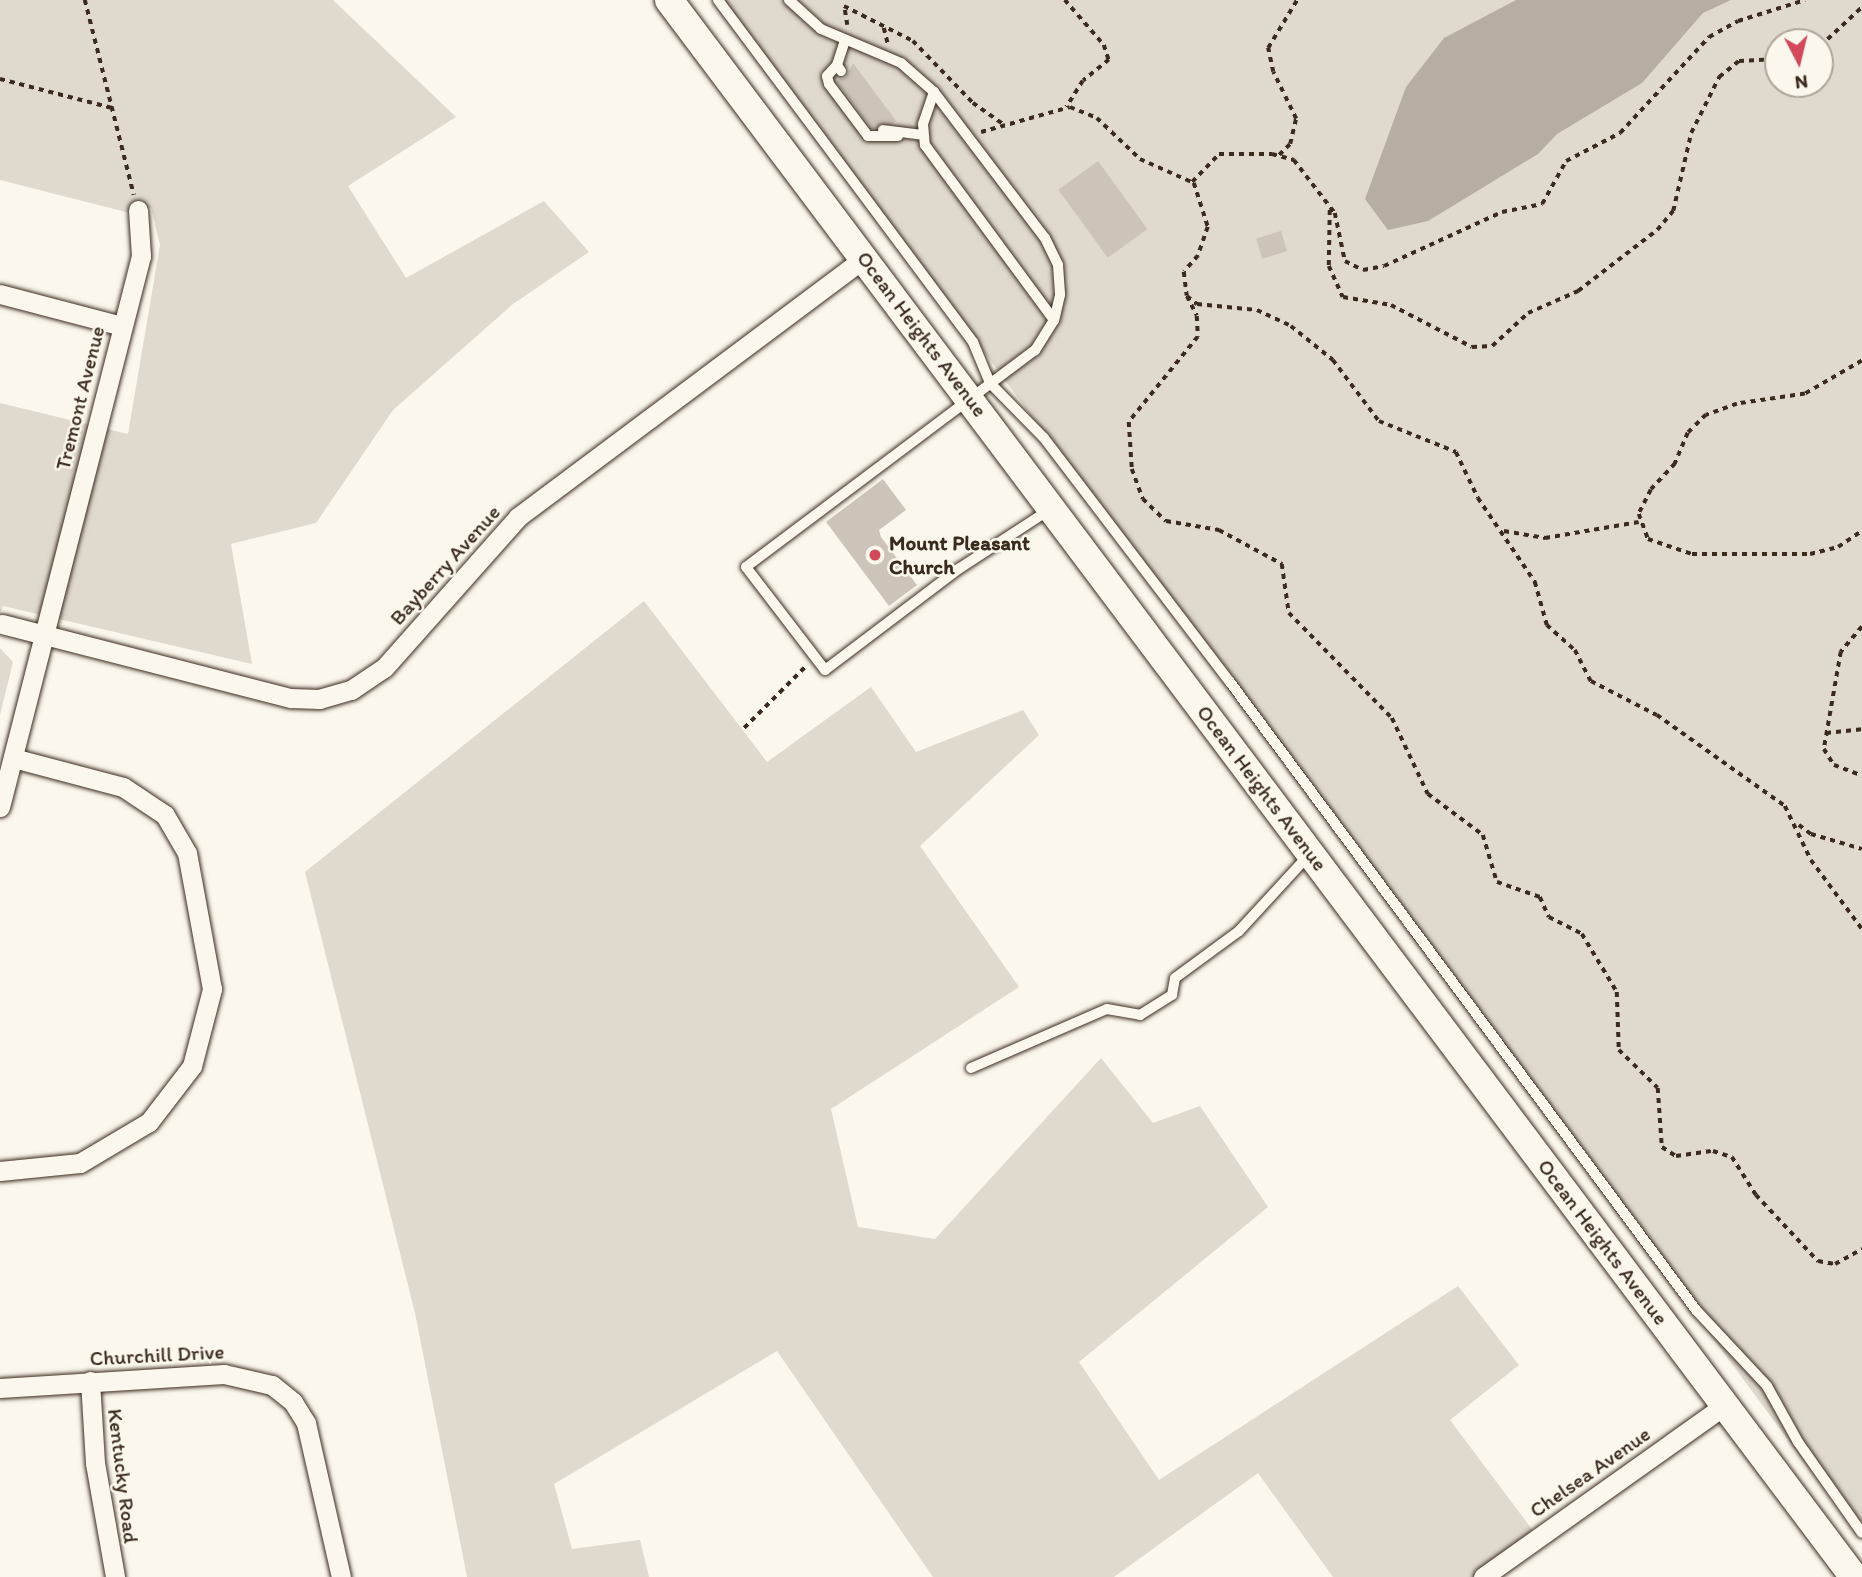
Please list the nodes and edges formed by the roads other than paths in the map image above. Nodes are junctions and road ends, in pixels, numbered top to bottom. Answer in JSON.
{"nodes":[{"id":1,"x":670,"y":0,"type":"edge"},
{"id":2,"x":718,"y":0,"type":"edge"},
{"id":3,"x":789,"y":0,"type":"edge"},
{"id":4,"x":848,"y":41,"type":"junction"},
{"id":5,"x":934,"y":92,"type":"junction"},
{"id":6,"x":883,"y":130,"type":"dead end"},
{"id":7,"x":922,"y":135,"type":"junction"},
{"id":8,"x":898,"y":136,"type":"junction"},
{"id":9,"x":138,"y":210,"type":"road end"},
{"id":10,"x":864,"y":257,"type":"junction"},
{"id":11,"x":0,"y":294,"type":"edge"},
{"id":12,"x":1054,"y":320,"type":"junction"},
{"id":13,"x":122,"y":326,"type":"junction"},
{"id":14,"x":980,"y":391,"type":"junction"},
{"id":15,"x":1052,"y":508,"type":"junction"},
{"id":16,"x":2,"y":624,"type":"dead end"},
{"id":17,"x":43,"y":635,"type":"junction"},
{"id":18,"x":13,"y":758,"type":"junction"},
{"id":19,"x":0,"y":807,"type":"edge"},
{"id":20,"x":1311,"y":853,"type":"junction"},
{"id":21,"x":971,"y":1068,"type":"dead end"},
{"id":22,"x":0,"y":1171,"type":"edge"},
{"id":23,"x":90,"y":1381,"type":"junction"},
{"id":24,"x":0,"y":1388,"type":"edge"},
{"id":25,"x":1724,"y":1406,"type":"junction"},
{"id":26,"x":1862,"y":1533,"type":"edge"},
{"id":27,"x":115,"y":1577,"type":"edge"},
{"id":28,"x":341,"y":1577,"type":"edge"},
{"id":29,"x":1483,"y":1577,"type":"edge"},
{"id":30,"x":1854,"y":1577,"type":"edge"}],
"edges":[{"from":1,"to":10,"type":"main road","name":"Ocean Heights Avenue"},
{"from":2,"to":14,"type":"lane"},
{"from":3,"to":4,"type":"lane"},
{"from":4,"to":5,"type":"lane"},
{"from":4,"to":8,"type":"lane"},
{"from":5,"to":7,"type":"lane"},
{"from":5,"to":12,"type":"lane"},
{"from":6,"to":8,"type":"lane"},
{"from":7,"to":8,"type":"lane"},
{"from":7,"to":12,"type":"lane"},
{"from":9,"to":13,"type":"street","name":"Tremont Avenue"},
{"from":10,"to":14,"type":"main road","name":"Ocean Heights Avenue"},
{"from":10,"to":17,"type":"street","name":"Bayberry Avenue"},
{"from":11,"to":13,"type":"street"},
{"from":12,"to":14,"type":"lane"},
{"from":13,"to":17,"type":"street","name":"Tremont Avenue"},
{"from":14,"to":15,"type":"main road","name":"Ocean Heights Avenue"},
{"from":14,"to":15,"type":"lane"},
{"from":14,"to":26,"type":"lane"},
{"from":15,"to":20,"type":"main road","name":"Ocean Heights Avenue"},
{"from":16,"to":17,"type":"street","name":"Bayberry Avenue"},
{"from":17,"to":18,"type":"street","name":"Tremont Avenue"},
{"from":18,"to":19,"type":"street","name":"Tremont Avenue"},
{"from":18,"to":22,"type":"street"},
{"from":20,"to":21,"type":"lane"},
{"from":20,"to":25,"type":"main road","name":"Ocean Heights Avenue"},
{"from":23,"to":24,"type":"street","name":"Churchill Drive"},
{"from":23,"to":27,"type":"street","name":"Kentucky Road"},
{"from":23,"to":28,"type":"street","name":"Churchill Drive"},
{"from":25,"to":29,"type":"street","name":"Chelsea Avenue"},
{"from":25,"to":30,"type":"main road","name":"Ocean Heights Avenue"}]}
